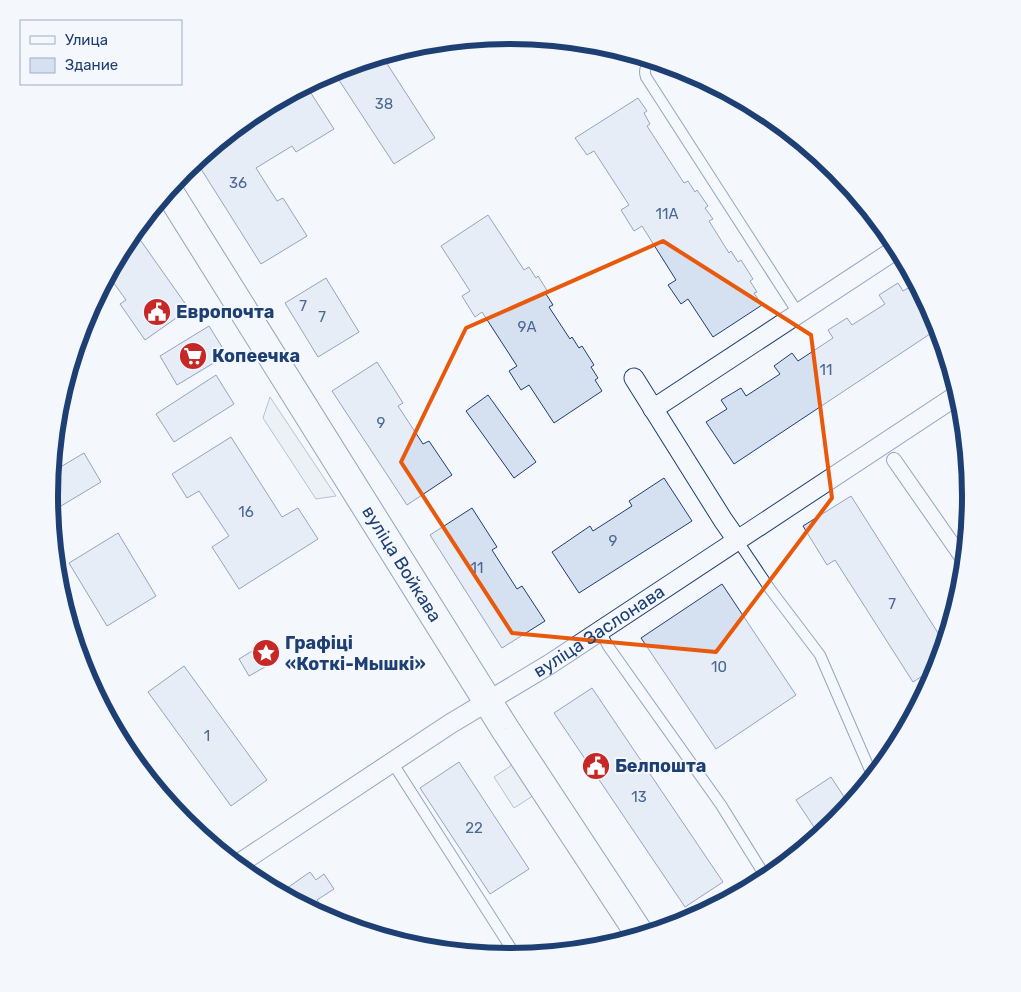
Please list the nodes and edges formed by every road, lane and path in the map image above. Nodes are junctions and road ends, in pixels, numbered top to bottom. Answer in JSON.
{"nodes":[{"id":1,"x":646,"y":65,"type":"edge"},
{"id":2,"x":172,"y":196,"type":"edge"},
{"id":3,"x":891,"y":252,"type":"edge"},
{"id":4,"x":798,"y":313,"type":"junction"},
{"id":5,"x":634,"y":378,"type":"dead end"},
{"id":6,"x":952,"y":399,"type":"edge"},
{"id":7,"x":653,"y":408,"type":"junction"},
{"id":8,"x":894,"y":460,"type":"dead end"},
{"id":9,"x":737,"y":540,"type":"junction"},
{"id":10,"x":959,"y":554,"type":"edge"},
{"id":11,"x":600,"y":631,"type":"junction"},
{"id":12,"x":487,"y":701,"type":"junction"},
{"id":13,"x":392,"y":762,"type":"junction"},
{"id":14,"x":870,"y":770,"type":"edge"},
{"id":15,"x":243,"y":861,"type":"edge"},
{"id":16,"x":762,"y":872,"type":"edge"},
{"id":17,"x":637,"y":930,"type":"edge"},
{"id":18,"x":511,"y":948,"type":"edge"}],
"edges":[{"from":1,"to":4,"type":"lane"},
{"from":2,"to":12,"type":"main road","name":"вуліца Войкава"},
{"from":3,"to":4,"type":"street"},
{"from":4,"to":7,"type":"street"},
{"from":5,"to":7,"type":"street"},
{"from":6,"to":9,"type":"street","name":"вуліца Заслонава"},
{"from":7,"to":9,"type":"street"},
{"from":8,"to":10,"type":"street"},
{"from":9,"to":11,"type":"street","name":"вуліца Заслонава"},
{"from":9,"to":14,"type":"lane"},
{"from":11,"to":12,"type":"street","name":"вуліца Заслонава"},
{"from":11,"to":16,"type":"lane"},
{"from":12,"to":13,"type":"street","name":"вуліца Заслонава"},
{"from":12,"to":17,"type":"main road","name":"вуліца Войкава"},
{"from":13,"to":15,"type":"street","name":"вуліца Заслонава"},
{"from":13,"to":18,"type":"lane"}]}
